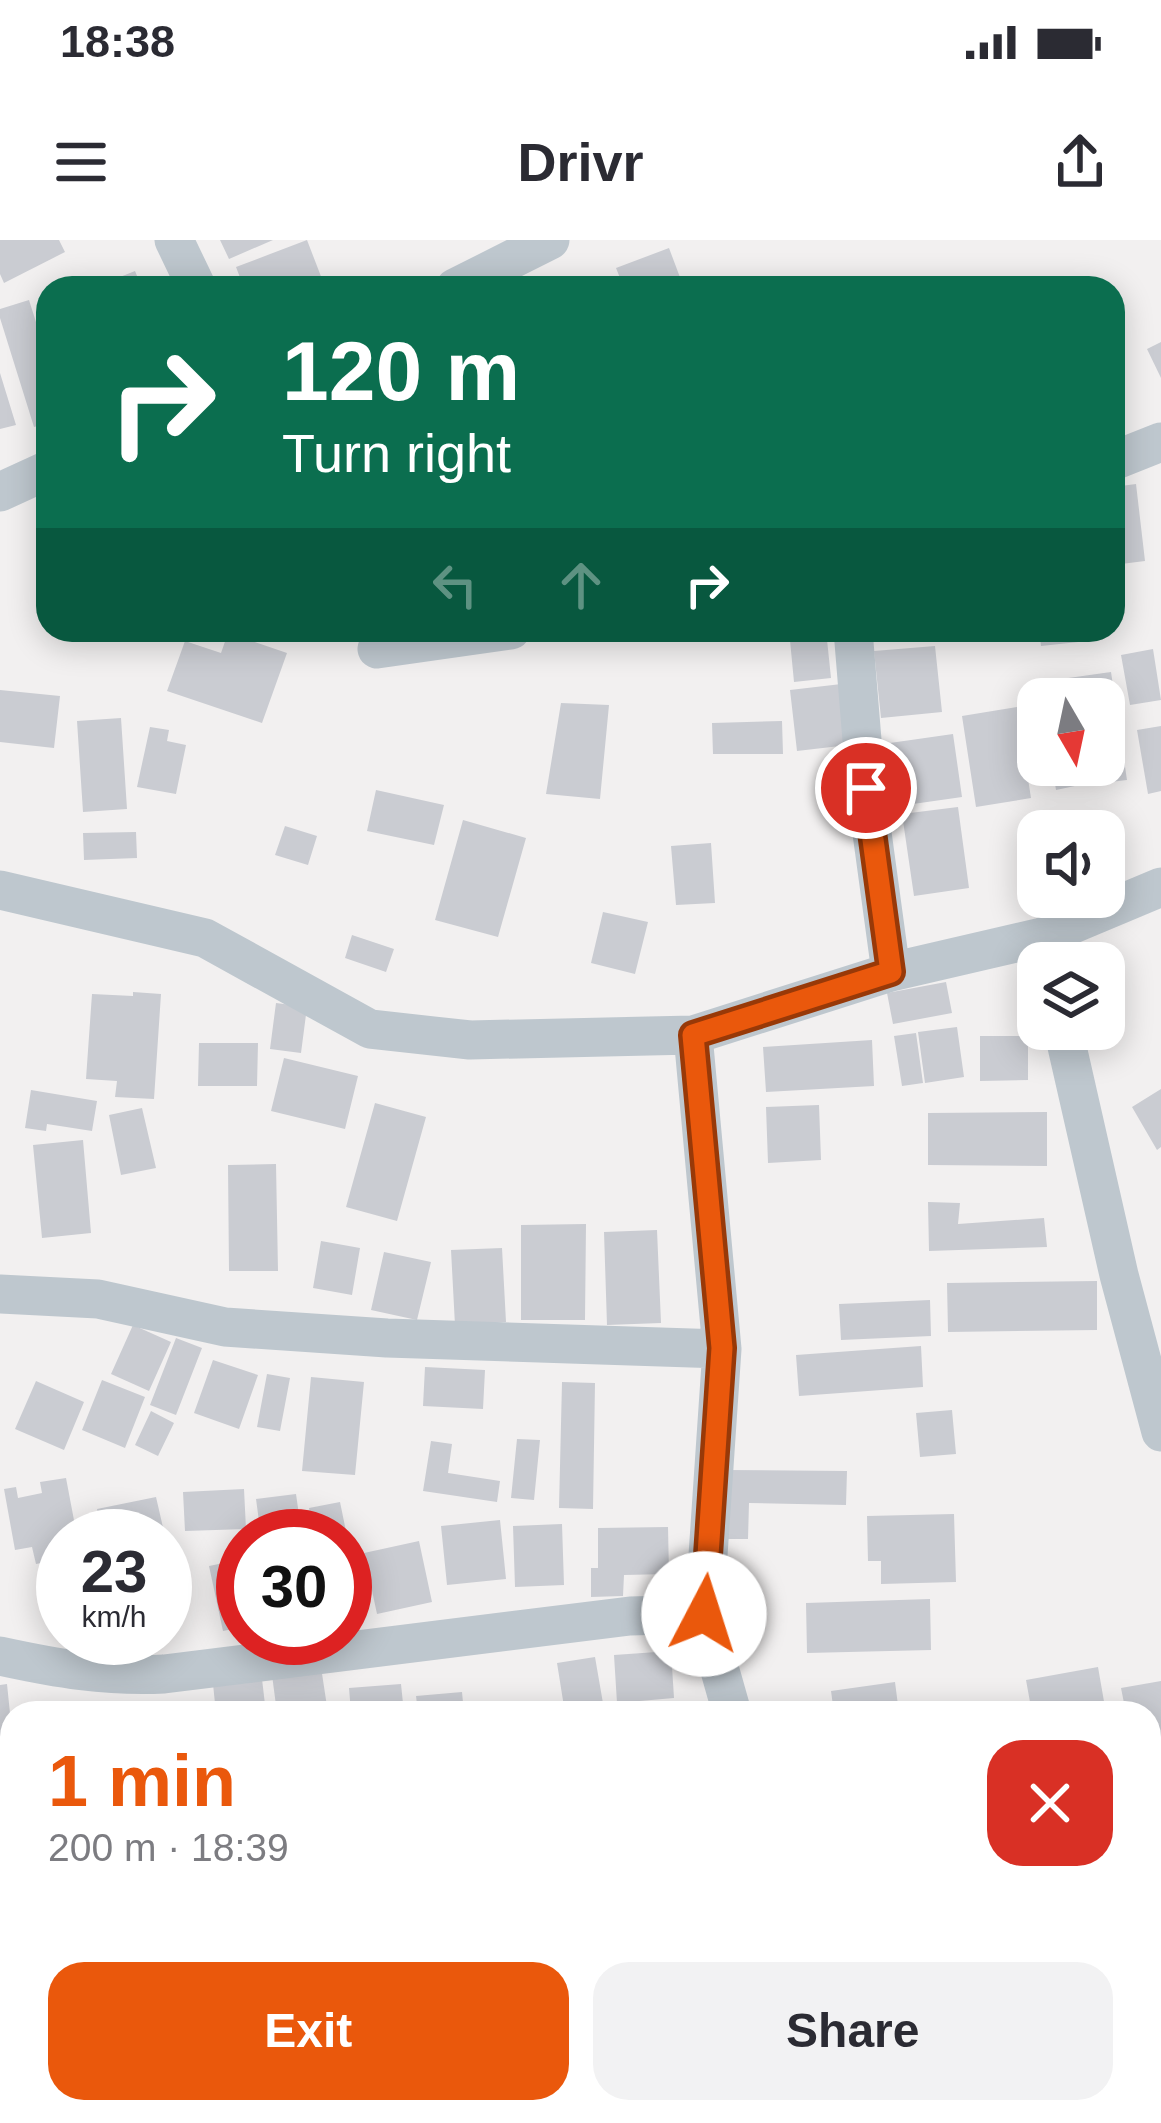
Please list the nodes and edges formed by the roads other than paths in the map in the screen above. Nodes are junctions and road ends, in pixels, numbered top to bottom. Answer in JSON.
{"nodes":[{"id":1,"x":174,"y":240,"type":"edge"},
{"id":2,"x":550,"y":240,"type":"edge"},
{"id":3,"x":191,"y":276,"type":"edge"},
{"id":4,"x":479,"y":276,"type":"edge"},
{"id":5,"x":1161,"y":442,"type":"edge"},
{"id":6,"x":1125,"y":456,"type":"edge"},
{"id":7,"x":36,"y":476,"type":"edge"},
{"id":8,"x":0,"y":492,"type":"edge"},
{"id":9,"x":431,"y":642,"type":"edge"},
{"id":10,"x":854,"y":642,"type":"edge"},
{"id":11,"x":377,"y":650,"type":"dead end"},
{"id":12,"x":1161,"y":887,"type":"edge"},
{"id":13,"x":0,"y":890,"type":"edge"},
{"id":14,"x":1060,"y":942,"type":"edge"},
{"id":15,"x":1017,"y":954,"type":"edge"},
{"id":16,"x":891,"y":972,"type":"junction"},
{"id":17,"x":693,"y":1035,"type":"junction"},
{"id":18,"x":1068,"y":1050,"type":"edge"},
{"id":19,"x":0,"y":1294,"type":"edge"},
{"id":20,"x":722,"y":1348,"type":"junction"},
{"id":21,"x":1161,"y":1432,"type":"edge"},
{"id":22,"x":704,"y":1614,"type":"junction"},
{"id":23,"x":0,"y":1656,"type":"edge"},
{"id":24,"x":729,"y":1701,"type":"edge"}],
"edges":[{"from":1,"to":3,"type":"street"},
{"from":2,"to":4,"type":"street"},
{"from":5,"to":6,"type":"street"},
{"from":7,"to":8,"type":"street"},
{"from":9,"to":11,"type":"street"},
{"from":10,"to":16,"type":"street"},
{"from":12,"to":14,"type":"street"},
{"from":13,"to":17,"type":"street"},
{"from":15,"to":16,"type":"street"},
{"from":16,"to":17,"type":"street"},
{"from":17,"to":20,"type":"street"},
{"from":18,"to":21,"type":"street"},
{"from":19,"to":20,"type":"street"},
{"from":20,"to":22,"type":"street"},
{"from":22,"to":23,"type":"street"},
{"from":22,"to":24,"type":"street"}]}
